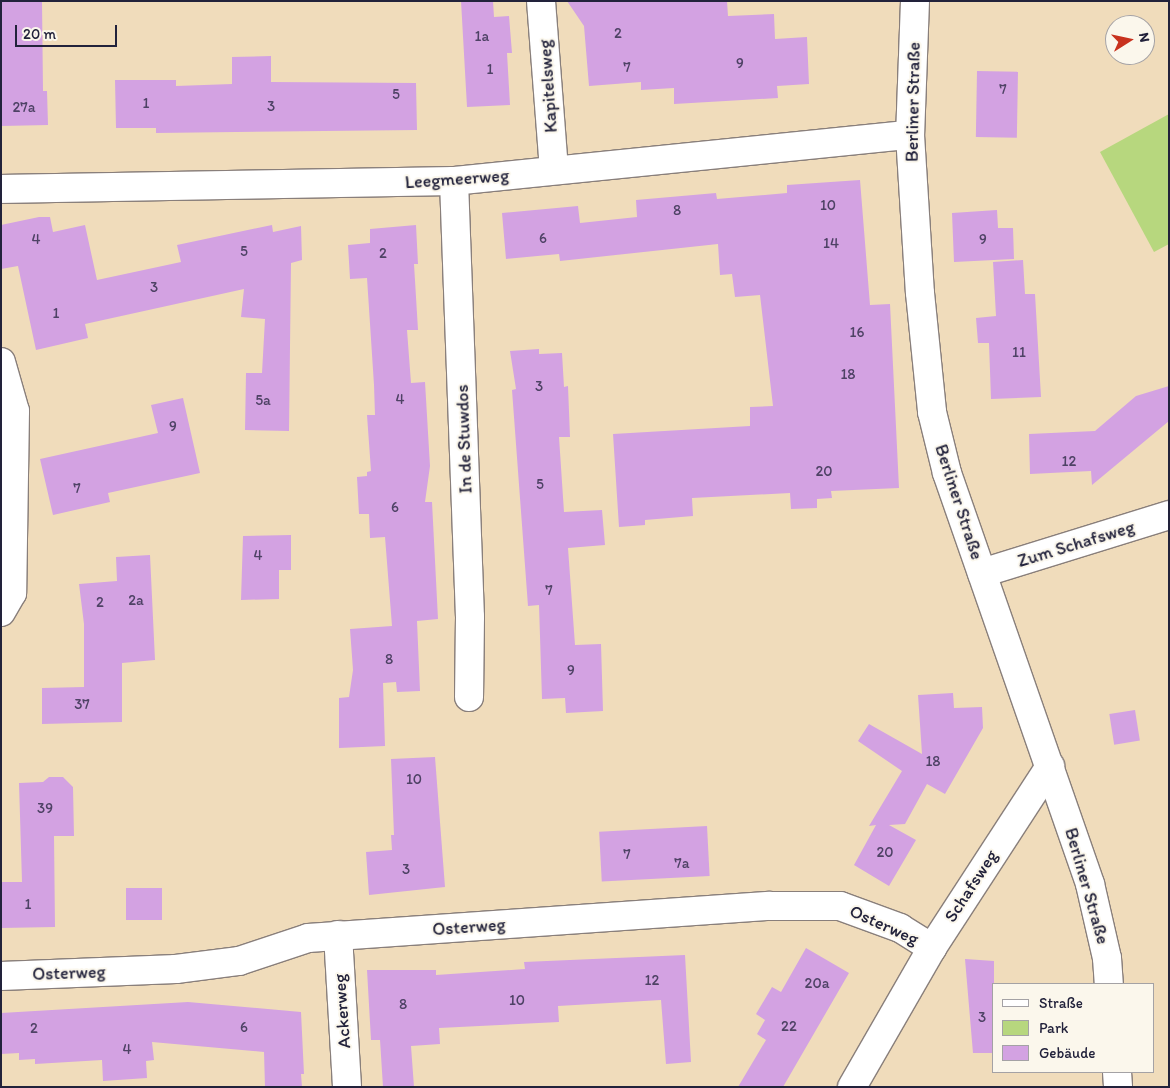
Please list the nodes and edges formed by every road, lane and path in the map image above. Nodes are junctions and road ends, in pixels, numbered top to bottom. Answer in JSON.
{"nodes":[{"id":1,"x":541,"y":1,"type":"edge"},
{"id":2,"x":914,"y":1,"type":"edge"},
{"id":3,"x":910,"y":135,"type":"junction"},
{"id":4,"x":554,"y":170,"type":"junction"},
{"id":5,"x":454,"y":181,"type":"junction"},
{"id":6,"x":1,"y":188,"type":"edge"},
{"id":7,"x":1,"y":362,"type":"edge"},
{"id":8,"x":1169,"y":515,"type":"edge"},
{"id":9,"x":982,"y":573,"type":"junction"},
{"id":10,"x":1,"y":612,"type":"edge"},
{"id":11,"x":469,"y":697,"type":"dead end"},
{"id":12,"x":1050,"y":766,"type":"junction"},
{"id":13,"x":338,"y":935,"type":"junction"},
{"id":14,"x":932,"y":948,"type":"junction"},
{"id":15,"x":1,"y":976,"type":"edge"},
{"id":16,"x":1109,"y":983,"type":"edge"},
{"id":17,"x":1117,"y":1073,"type":"edge"},
{"id":18,"x":347,"y":1087,"type":"edge"},
{"id":19,"x":852,"y":1087,"type":"edge"},
{"id":20,"x":1118,"y":1087,"type":"edge"}],
"edges":[{"from":1,"to":4,"type":"street","name":"Kapitelsweg"},
{"from":2,"to":3,"type":"street","name":"Berliner Straße"},
{"from":3,"to":4,"type":"street","name":"Leegmeerweg"},
{"from":3,"to":9,"type":"street","name":"Berliner Straße"},
{"from":4,"to":5,"type":"street","name":"Leegmeerweg"},
{"from":5,"to":6,"type":"street","name":"Leegmeerweg"},
{"from":5,"to":11,"type":"street","name":"In de Stuwdos"},
{"from":7,"to":10,"type":"street"},
{"from":8,"to":9,"type":"street","name":"Zum Schafsweg"},
{"from":9,"to":12,"type":"street","name":"Berliner Straße"},
{"from":12,"to":14,"type":"street","name":"Schafsweg"},
{"from":12,"to":16,"type":"street","name":"Berliner Straße"},
{"from":13,"to":14,"type":"street","name":"Osterweg"},
{"from":13,"to":15,"type":"street","name":"Osterweg"},
{"from":13,"to":18,"type":"street","name":"Ackerweg"},
{"from":14,"to":19,"type":"street","name":"Schafsweg"},
{"from":17,"to":20,"type":"street"}]}
